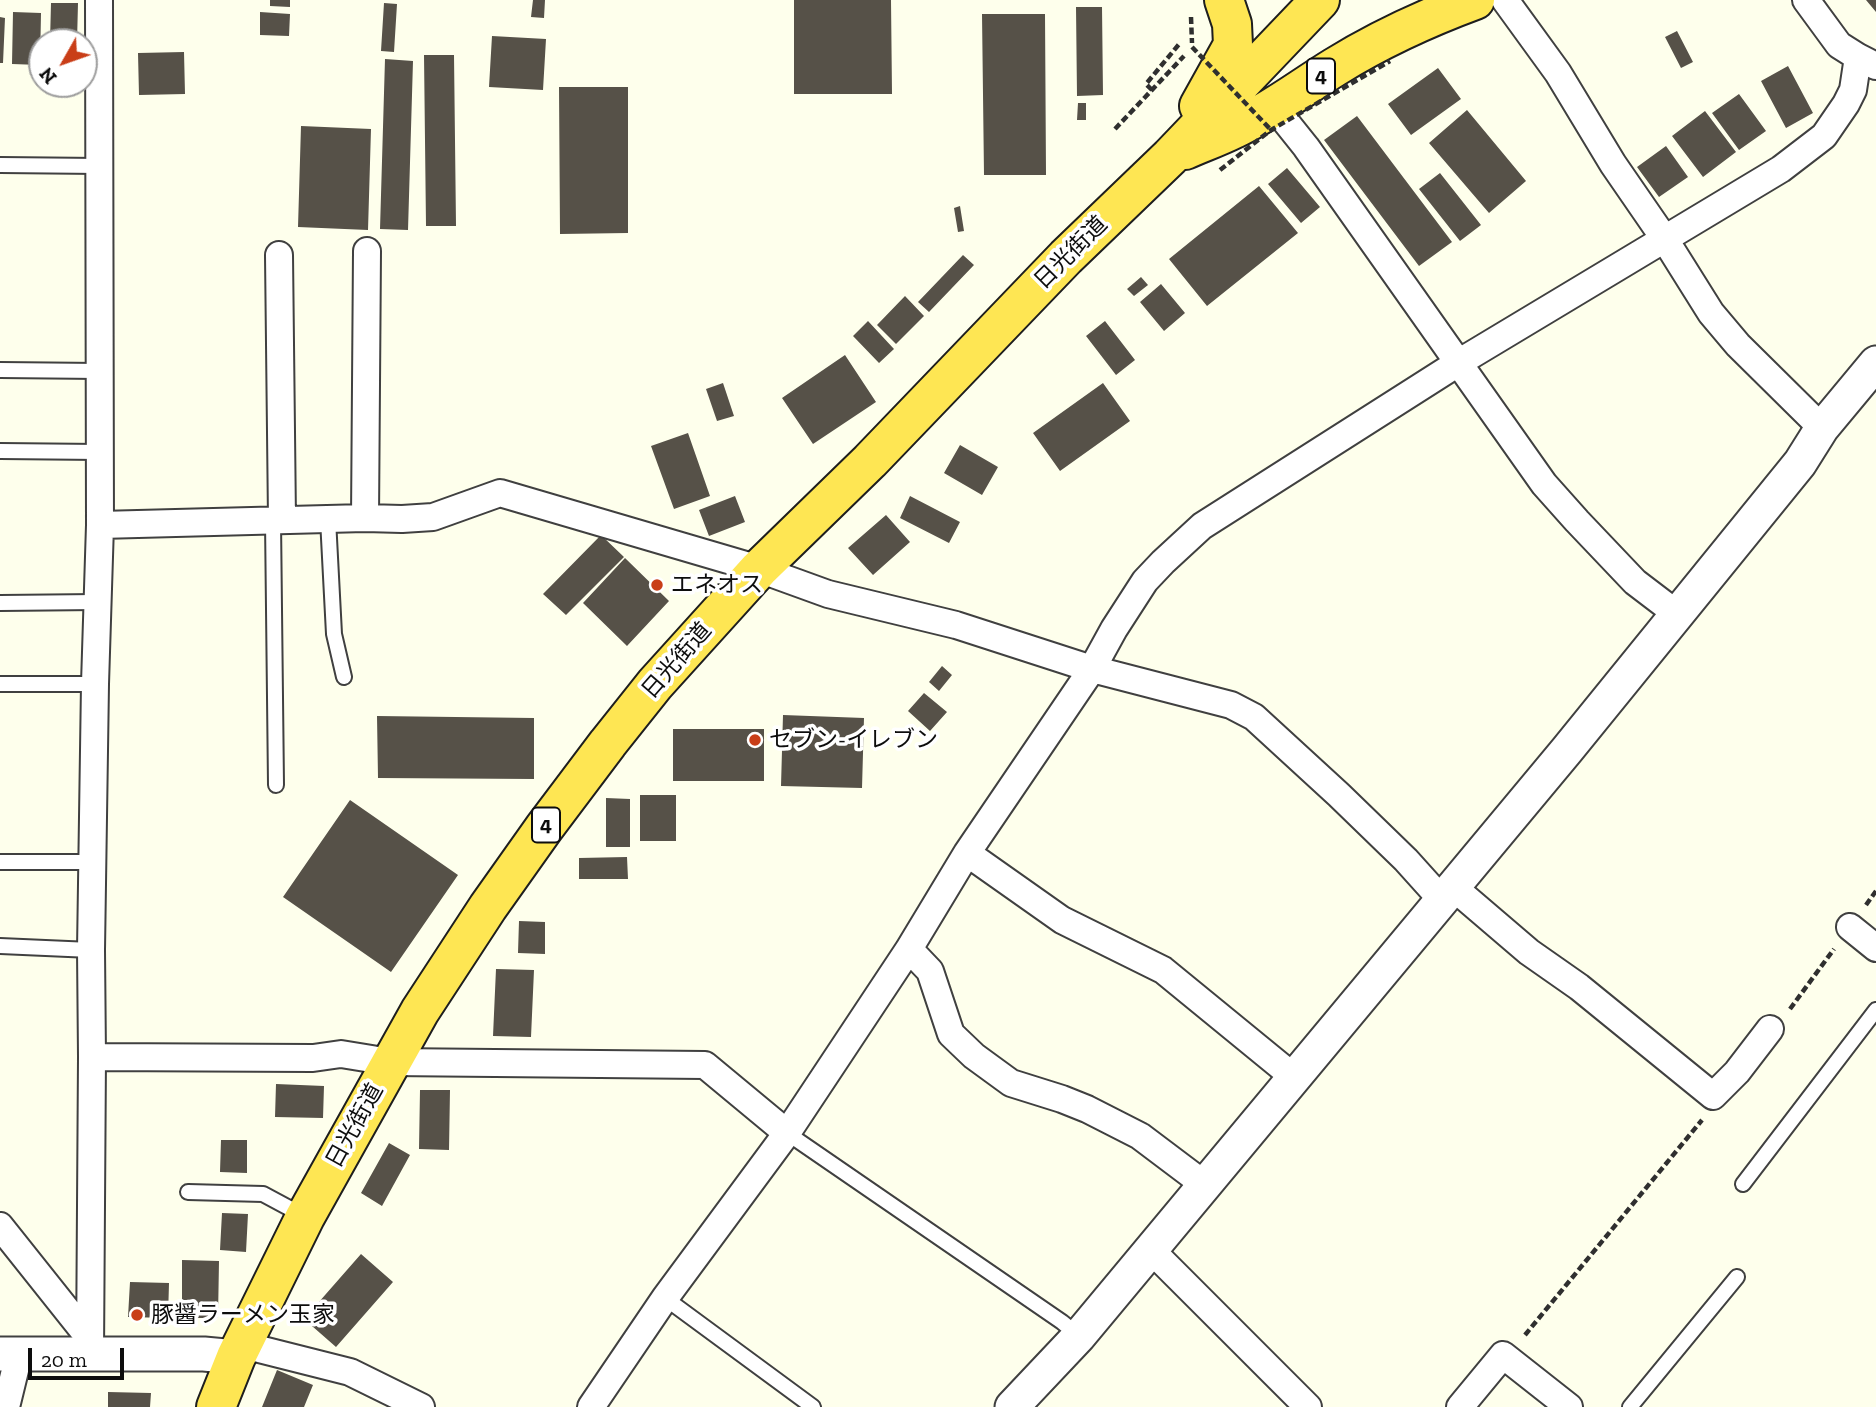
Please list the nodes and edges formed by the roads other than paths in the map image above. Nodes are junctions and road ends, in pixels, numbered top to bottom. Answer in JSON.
{"nodes":[{"id":1,"x":99,"y":0,"type":"edge"},
{"id":2,"x":1320,"y":0,"type":"edge"},
{"id":3,"x":1475,"y":0,"type":"edge"},
{"id":4,"x":1505,"y":0,"type":"edge"},
{"id":5,"x":1806,"y":0,"type":"edge"},
{"id":6,"x":1207,"y":6,"type":"edge"},
{"id":7,"x":1867,"y":61,"type":"edge"},
{"id":8,"x":1273,"y":118,"type":"junction"},
{"id":9,"x":1170,"y":157,"type":"junction"},
{"id":10,"x":0,"y":165,"type":"edge"},
{"id":11,"x":100,"y":166,"type":"junction"},
{"id":12,"x":1664,"y":238,"type":"junction"},
{"id":13,"x":366,"y":251,"type":"dead end"},
{"id":14,"x":279,"y":256,"type":"dead end"},
{"id":15,"x":1458,"y":363,"type":"junction"},
{"id":16,"x":1876,"y":363,"type":"edge"},
{"id":17,"x":0,"y":370,"type":"edge"},
{"id":18,"x":100,"y":371,"type":"junction"},
{"id":19,"x":1822,"y":428,"type":"junction"},
{"id":20,"x":0,"y":451,"type":"edge"},
{"id":21,"x":100,"y":452,"type":"junction"},
{"id":22,"x":365,"y":518,"type":"junction"},
{"id":23,"x":328,"y":519,"type":"junction"},
{"id":24,"x":277,"y":521,"type":"junction"},
{"id":25,"x":100,"y":525,"type":"junction"},
{"id":26,"x":759,"y":569,"type":"junction"},
{"id":27,"x":97,"y":602,"type":"junction"},
{"id":28,"x":0,"y":603,"type":"edge"},
{"id":29,"x":1676,"y":614,"type":"junction"},
{"id":30,"x":1092,"y":669,"type":"junction"},
{"id":31,"x":344,"y":677,"type":"dead end"},
{"id":32,"x":0,"y":684,"type":"edge"},
{"id":33,"x":95,"y":684,"type":"junction"},
{"id":34,"x":276,"y":785,"type":"dead end"},
{"id":35,"x":967,"y":853,"type":"junction"},
{"id":36,"x":0,"y":862,"type":"edge"},
{"id":37,"x":92,"y":862,"type":"junction"},
{"id":38,"x":1448,"y":893,"type":"junction"},
{"id":39,"x":1850,"y":927,"type":"road end"},
{"id":40,"x":1874,"y":945,"type":"edge"},
{"id":41,"x":0,"y":946,"type":"edge"},
{"id":42,"x":909,"y":949,"type":"junction"},
{"id":43,"x":91,"y":950,"type":"junction"},
{"id":44,"x":1876,"y":1010,"type":"edge"},
{"id":45,"x":1770,"y":1029,"type":"road end"},
{"id":46,"x":92,"y":1058,"type":"junction"},
{"id":47,"x":390,"y":1062,"type":"junction"},
{"id":48,"x":1295,"y":1078,"type":"junction"},
{"id":49,"x":787,"y":1133,"type":"junction"},
{"id":50,"x":1744,"y":1184,"type":"dead end"},
{"id":51,"x":1205,"y":1185,"type":"junction"},
{"id":52,"x":188,"y":1192,"type":"dead end"},
{"id":53,"x":305,"y":1217,"type":"junction"},
{"id":54,"x":0,"y":1226,"type":"edge"},
{"id":55,"x":1151,"y":1250,"type":"junction"},
{"id":56,"x":1737,"y":1277,"type":"dead end"},
{"id":57,"x":665,"y":1298,"type":"junction"},
{"id":58,"x":1079,"y":1336,"type":"junction"},
{"id":59,"x":90,"y":1346,"type":"junction"},
{"id":60,"x":240,"y":1351,"type":"junction"},
{"id":61,"x":10,"y":1354,"type":"edge"},
{"id":62,"x":6,"y":1407,"type":"edge"},
{"id":63,"x":216,"y":1407,"type":"edge"},
{"id":64,"x":421,"y":1407,"type":"edge"},
{"id":65,"x":591,"y":1407,"type":"edge"},
{"id":66,"x":813,"y":1407,"type":"edge"},
{"id":67,"x":1012,"y":1407,"type":"edge"},
{"id":68,"x":1308,"y":1407,"type":"edge"},
{"id":69,"x":1460,"y":1407,"type":"edge"},
{"id":70,"x":1569,"y":1407,"type":"edge"},
{"id":71,"x":1630,"y":1407,"type":"edge"}],
"edges":[{"from":1,"to":11,"type":"street"},
{"from":2,"to":9,"type":"highway","name":"日光街道","number":"4"},
{"from":3,"to":8,"type":"highway","number":"4"},
{"from":4,"to":12,"type":"street"},
{"from":5,"to":7,"type":"street"},
{"from":6,"to":9,"type":"highway"},
{"from":7,"to":12,"type":"street"},
{"from":8,"to":9,"type":"highway","number":"4"},
{"from":8,"to":15,"type":"street"},
{"from":9,"to":26,"type":"highway","name":"日光街道","number":"4"},
{"from":10,"to":11,"type":"lane"},
{"from":11,"to":18,"type":"street"},
{"from":12,"to":15,"type":"street"},
{"from":12,"to":19,"type":"street"},
{"from":13,"to":22,"type":"street"},
{"from":14,"to":24,"type":"street"},
{"from":15,"to":29,"type":"street"},
{"from":15,"to":30,"type":"street"},
{"from":16,"to":19,"type":"street"},
{"from":17,"to":18,"type":"lane"},
{"from":18,"to":21,"type":"street"},
{"from":19,"to":29,"type":"street"},
{"from":20,"to":21,"type":"lane"},
{"from":21,"to":25,"type":"street"},
{"from":22,"to":23,"type":"street"},
{"from":22,"to":26,"type":"street"},
{"from":23,"to":24,"type":"street"},
{"from":23,"to":31,"type":"lane"},
{"from":24,"to":25,"type":"street"},
{"from":24,"to":34,"type":"lane"},
{"from":25,"to":27,"type":"street"},
{"from":26,"to":30,"type":"street"},
{"from":26,"to":47,"type":"highway","name":"日光街道","number":"4"},
{"from":27,"to":28,"type":"lane"},
{"from":27,"to":33,"type":"street"},
{"from":29,"to":38,"type":"street"},
{"from":30,"to":35,"type":"street"},
{"from":30,"to":38,"type":"street"},
{"from":32,"to":33,"type":"lane"},
{"from":33,"to":37,"type":"street"},
{"from":35,"to":42,"type":"street"},
{"from":35,"to":48,"type":"street"},
{"from":36,"to":37,"type":"lane"},
{"from":37,"to":43,"type":"street"},
{"from":38,"to":45,"type":"street"},
{"from":38,"to":48,"type":"street"},
{"from":39,"to":40,"type":"street"},
{"from":41,"to":43,"type":"lane"},
{"from":42,"to":49,"type":"street"},
{"from":42,"to":51,"type":"street"},
{"from":43,"to":46,"type":"street"},
{"from":44,"to":50,"type":"lane"},
{"from":46,"to":47,"type":"street"},
{"from":46,"to":59,"type":"street"},
{"from":47,"to":49,"type":"street"},
{"from":47,"to":53,"type":"highway","name":"日光街道","number":"4"},
{"from":48,"to":51,"type":"street"},
{"from":49,"to":57,"type":"street"},
{"from":49,"to":58,"type":"lane"},
{"from":51,"to":55,"type":"street"},
{"from":52,"to":53,"type":"lane"},
{"from":53,"to":60,"type":"highway","name":"日光街道","number":"4"},
{"from":54,"to":59,"type":"street"},
{"from":55,"to":58,"type":"street"},
{"from":55,"to":68,"type":"street"},
{"from":56,"to":71,"type":"lane"},
{"from":57,"to":65,"type":"street"},
{"from":57,"to":66,"type":"lane"},
{"from":58,"to":67,"type":"street"},
{"from":59,"to":60,"type":"street"},
{"from":59,"to":61,"type":"street"},
{"from":60,"to":63,"type":"highway","name":"日光街道","number":"4"},
{"from":60,"to":64,"type":"street"},
{"from":61,"to":62,"type":"street"},
{"from":69,"to":70,"type":"street"}]}
